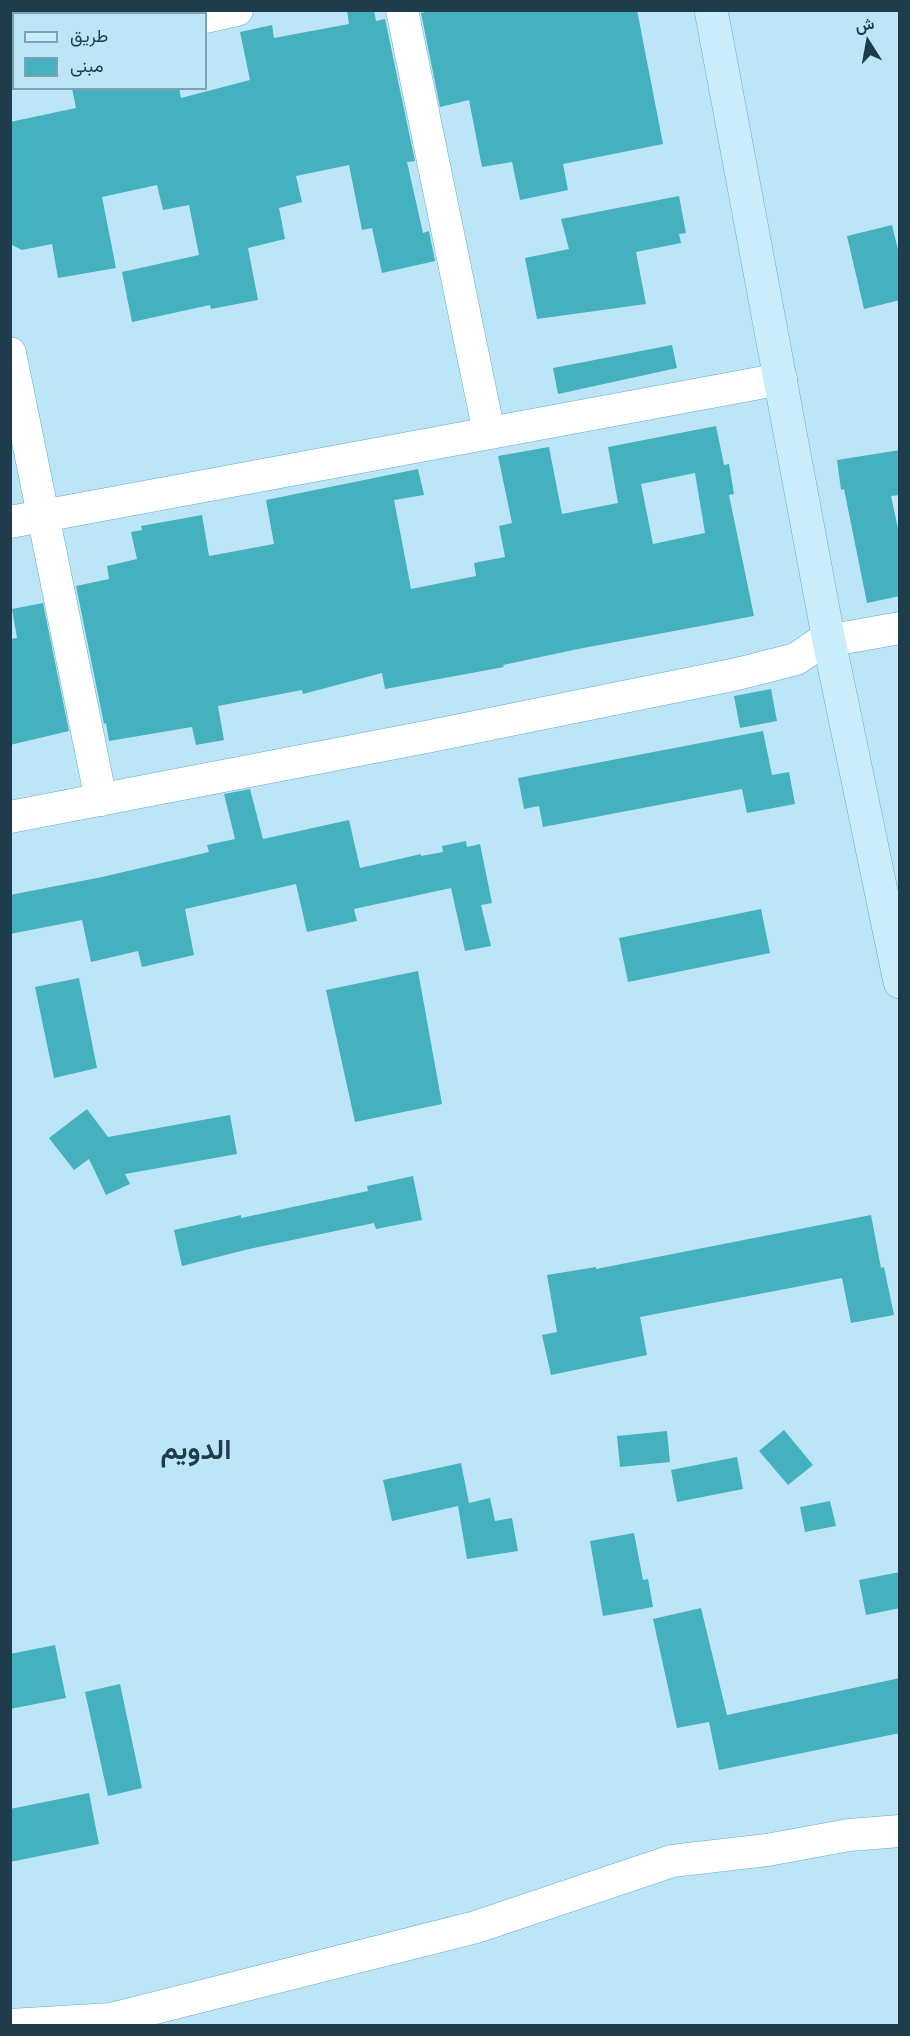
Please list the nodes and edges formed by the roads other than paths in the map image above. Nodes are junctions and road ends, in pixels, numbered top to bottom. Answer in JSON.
{"nodes":[{"id":1,"x":237,"y":10,"type":"edge"},
{"id":2,"x":402,"y":10,"type":"edge"},
{"id":3,"x":711,"y":10,"type":"edge"},
{"id":4,"x":207,"y":16,"type":"edge"},
{"id":5,"x":10,"y":353,"type":"edge"},
{"id":6,"x":781,"y":380,"type":"junction"},
{"id":7,"x":489,"y":433,"type":"junction"},
{"id":8,"x":44,"y":515,"type":"junction"},
{"id":9,"x":10,"y":522,"type":"edge"},
{"id":10,"x":900,"y":628,"type":"edge"},
{"id":11,"x":829,"y":641,"type":"junction"},
{"id":12,"x":101,"y":800,"type":"junction"},
{"id":13,"x":10,"y":818,"type":"edge"},
{"id":14,"x":900,"y":982,"type":"edge"},
{"id":15,"x":900,"y":1831,"type":"edge"},
{"id":16,"x":10,"y":2025,"type":"edge"}],
"edges":[{"from":1,"to":4,"type":"street"},
{"from":2,"to":7,"type":"street"},
{"from":3,"to":6,"type":"street"},
{"from":5,"to":8,"type":"street"},
{"from":6,"to":7,"type":"street"},
{"from":6,"to":11,"type":"street"},
{"from":7,"to":8,"type":"street"},
{"from":8,"to":9,"type":"street"},
{"from":8,"to":12,"type":"street"},
{"from":10,"to":11,"type":"street"},
{"from":11,"to":12,"type":"street"},
{"from":11,"to":14,"type":"street"},
{"from":12,"to":13,"type":"street"},
{"from":15,"to":16,"type":"street"}]}
